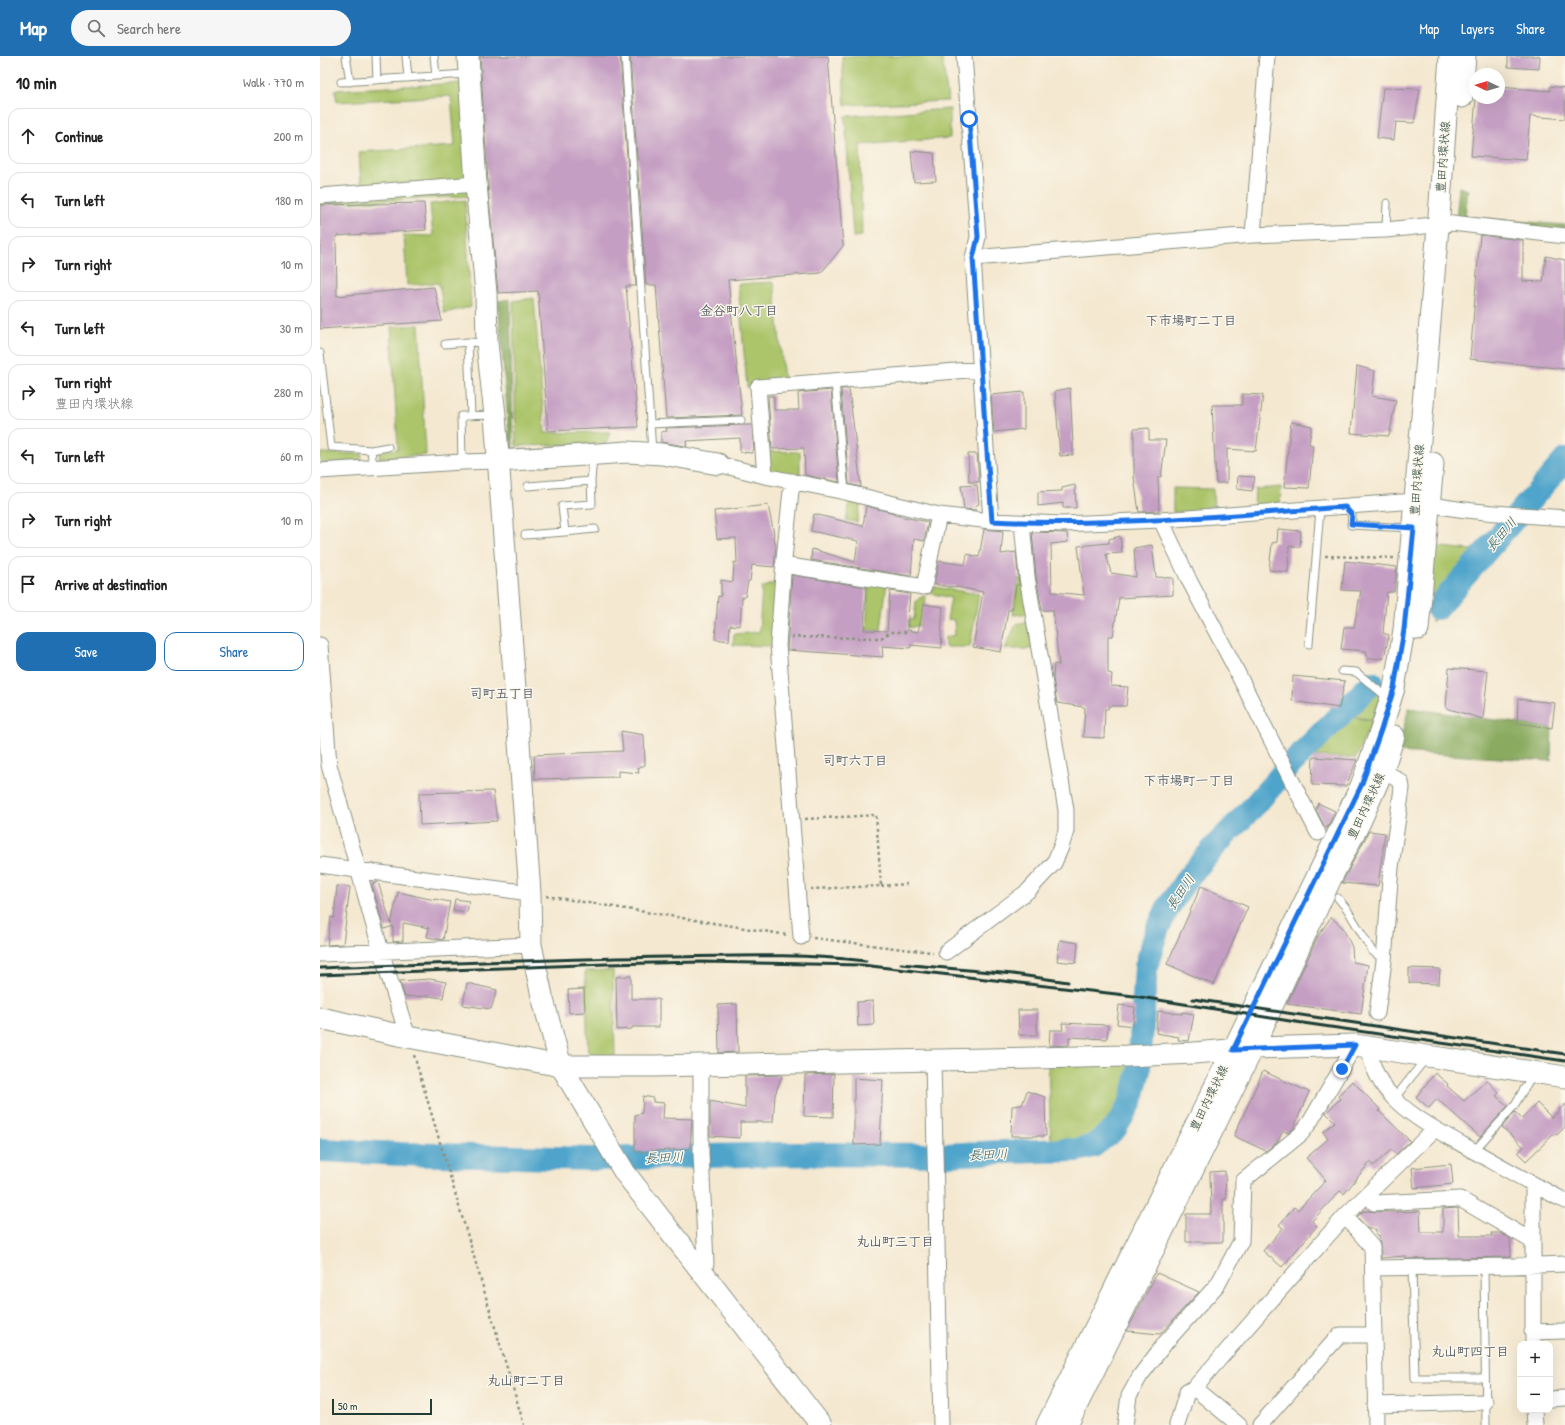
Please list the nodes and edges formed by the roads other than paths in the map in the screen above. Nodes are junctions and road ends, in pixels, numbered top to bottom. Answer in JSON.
{"nodes":[{"id":1,"x":346,"y":56,"type":"edge"},
{"id":2,"x":376,"y":56,"type":"edge"},
{"id":3,"x":406,"y":56,"type":"edge"},
{"id":4,"x":434,"y":56,"type":"edge"},
{"id":5,"x":625,"y":56,"type":"edge"},
{"id":6,"x":964,"y":56,"type":"edge"},
{"id":7,"x":1267,"y":56,"type":"edge"},
{"id":8,"x":1450,"y":56,"type":"edge"},
{"id":9,"x":1465,"y":56,"type":"edge"},
{"id":10,"x":469,"y":65,"type":"edge"},
{"id":11,"x":436,"y":76,"type":"junction"},
{"id":12,"x":408,"y":78,"type":"junction"},
{"id":13,"x":377,"y":80,"type":"junction"},
{"id":14,"x":341,"y":82,"type":"dead end"},
{"id":15,"x":350,"y":82,"type":"junction"},
{"id":16,"x":476,"y":184,"type":"junction"},
{"id":17,"x":320,"y":196,"type":"edge"},
{"id":18,"x":1387,"y":203,"type":"dead end"},
{"id":19,"x":1444,"y":224,"type":"junction"},
{"id":20,"x":1386,"y":230,"type":"junction"},
{"id":21,"x":1253,"y":235,"type":"junction"},
{"id":22,"x":1565,"y":236,"type":"edge"},
{"id":23,"x":973,"y":258,"type":"junction"},
{"id":24,"x":478,"y":343,"type":"junction"},
{"id":25,"x":445,"y":344,"type":"dead end"},
{"id":26,"x":320,"y":353,"type":"edge"},
{"id":27,"x":981,"y":369,"type":"junction"},
{"id":28,"x":835,"y":381,"type":"junction"},
{"id":29,"x":495,"y":415,"type":"junction"},
{"id":30,"x":471,"y":416,"type":"junction"},
{"id":31,"x":741,"y":420,"type":"dead end"},
{"id":32,"x":650,"y":424,"type":"junction"},
{"id":33,"x":388,"y":447,"type":"dead end"},
{"id":34,"x":372,"y":450,"type":"junction"},
{"id":35,"x":652,"y":453,"type":"junction"},
{"id":36,"x":593,"y":454,"type":"junction"},
{"id":37,"x":498,"y":461,"type":"junction"},
{"id":38,"x":462,"y":462,"type":"junction"},
{"id":39,"x":718,"y":464,"type":"joint"},
{"id":40,"x":376,"y":468,"type":"junction"},
{"id":41,"x":320,"y":471,"type":"edge"},
{"id":42,"x":765,"y":476,"type":"junction"},
{"id":43,"x":591,"y":481,"type":"junction"},
{"id":44,"x":792,"y":481,"type":"junction"},
{"id":45,"x":528,"y":486,"type":"dead end"},
{"id":46,"x":845,"y":492,"type":"junction"},
{"id":47,"x":1423,"y":503,"type":"junction"},
{"id":48,"x":1345,"y":507,"type":"junction"},
{"id":49,"x":1320,"y":509,"type":"junction"},
{"id":50,"x":939,"y":514,"type":"junction"},
{"id":51,"x":1565,"y":518,"type":"edge"},
{"id":52,"x":1162,"y":520,"type":"junction"},
{"id":53,"x":992,"y":521,"type":"junction"},
{"id":54,"x":1022,"y":523,"type":"junction"},
{"id":55,"x":1414,"y":528,"type":"junction"},
{"id":56,"x":594,"y":529,"type":"dead end"},
{"id":57,"x":564,"y":532,"type":"junction"},
{"id":58,"x":525,"y":535,"type":"dead end"},
{"id":59,"x":783,"y":565,"type":"junction"},
{"id":60,"x":1309,"y":644,"type":"dead end"},
{"id":61,"x":320,"y":645,"type":"edge"},
{"id":62,"x":1342,"y":671,"type":"dead end"},
{"id":63,"x":1386,"y":697,"type":"junction"},
{"id":64,"x":1383,"y":770,"type":"junction"},
{"id":65,"x":1318,"y":833,"type":"dead end"},
{"id":66,"x":320,"y":865,"type":"edge"},
{"id":67,"x":358,"y":871,"type":"junction"},
{"id":68,"x":530,"y":893,"type":"junction"},
{"id":69,"x":1338,"y":898,"type":"dead end"},
{"id":70,"x":801,"y":937,"type":"road end"},
{"id":71,"x":531,"y":944,"type":"junction"},
{"id":72,"x":381,"y":951,"type":"junction"},
{"id":73,"x":946,"y":952,"type":"road end"},
{"id":74,"x":320,"y":954,"type":"edge"},
{"id":75,"x":1384,"y":960,"type":"junction"},
{"id":76,"x":1377,"y":1013,"type":"dead end"},
{"id":77,"x":320,"y":1018,"type":"edge"},
{"id":78,"x":408,"y":1037,"type":"junction"},
{"id":79,"x":1361,"y":1046,"type":"junction"},
{"id":80,"x":1243,"y":1049,"type":"junction"},
{"id":81,"x":933,"y":1060,"type":"junction"},
{"id":82,"x":1423,"y":1062,"type":"dead end"},
{"id":83,"x":701,"y":1065,"type":"junction"},
{"id":84,"x":561,"y":1066,"type":"junction"},
{"id":85,"x":1565,"y":1077,"type":"edge"},
{"id":86,"x":1530,"y":1079,"type":"dead end"},
{"id":87,"x":1394,"y":1098,"type":"junction"},
{"id":88,"x":1434,"y":1129,"type":"junction"},
{"id":89,"x":1474,"y":1151,"type":"junction"},
{"id":90,"x":1533,"y":1185,"type":"junction"},
{"id":91,"x":1565,"y":1201,"type":"edge"},
{"id":92,"x":1374,"y":1203,"type":"dead end"},
{"id":93,"x":1345,"y":1216,"type":"junction"},
{"id":94,"x":1532,"y":1241,"type":"junction"},
{"id":95,"x":1565,"y":1264,"type":"edge"},
{"id":96,"x":1532,"y":1265,"type":"junction"},
{"id":97,"x":1484,"y":1267,"type":"junction"},
{"id":98,"x":1373,"y":1268,"type":"junction"},
{"id":99,"x":1412,"y":1268,"type":"junction"},
{"id":100,"x":699,"y":1269,"type":"junction"},
{"id":101,"x":1565,"y":1331,"type":"edge"},
{"id":102,"x":1374,"y":1335,"type":"junction"},
{"id":103,"x":1532,"y":1338,"type":"edge"},
{"id":104,"x":1485,"y":1378,"type":"junction"},
{"id":105,"x":1194,"y":1388,"type":"junction"},
{"id":106,"x":1553,"y":1398,"type":"edge"},
{"id":107,"x":1565,"y":1398,"type":"edge"},
{"id":108,"x":1485,"y":1402,"type":"junction"},
{"id":109,"x":1375,"y":1405,"type":"junction"},
{"id":110,"x":1534,"y":1413,"type":"edge"},
{"id":111,"x":821,"y":1425,"type":"edge"},
{"id":112,"x":941,"y":1425,"type":"edge"},
{"id":113,"x":1047,"y":1425,"type":"edge"},
{"id":114,"x":1067,"y":1425,"type":"edge"},
{"id":115,"x":1125,"y":1425,"type":"edge"},
{"id":116,"x":1178,"y":1425,"type":"edge"},
{"id":117,"x":1239,"y":1425,"type":"edge"},
{"id":118,"x":1260,"y":1425,"type":"edge"},
{"id":119,"x":1376,"y":1425,"type":"edge"},
{"id":120,"x":1486,"y":1425,"type":"edge"},
{"id":121,"x":1535,"y":1425,"type":"edge"}],
"edges":[{"from":1,"to":15,"type":"lane"},
{"from":2,"to":13,"type":"lane"},
{"from":3,"to":12,"type":"lane"},
{"from":4,"to":11,"type":"lane"},
{"from":5,"to":32,"type":"lane"},
{"from":6,"to":23,"type":"street"},
{"from":7,"to":21,"type":"street"},
{"from":8,"to":19,"type":"street","name":"豊田内環状線"},
{"from":9,"to":19,"type":"street","name":"豊田内環状線"},
{"from":10,"to":11,"type":"lane"},
{"from":10,"to":16,"type":"street"},
{"from":11,"to":12,"type":"lane"},
{"from":12,"to":13,"type":"lane"},
{"from":13,"to":15,"type":"lane"},
{"from":14,"to":15,"type":"lane"},
{"from":16,"to":17,"type":"street"},
{"from":16,"to":24,"type":"street"},
{"from":18,"to":20,"type":"lane"},
{"from":19,"to":20,"type":"street"},
{"from":19,"to":22,"type":"street"},
{"from":19,"to":47,"type":"street","name":"豊田内環状線"},
{"from":20,"to":21,"type":"street"},
{"from":21,"to":23,"type":"street"},
{"from":23,"to":27,"type":"street"},
{"from":24,"to":25,"type":"lane"},
{"from":24,"to":29,"type":"street"},
{"from":24,"to":30,"type":"lane"},
{"from":26,"to":34,"type":"lane"},
{"from":27,"to":28,"type":"street"},
{"from":27,"to":53,"type":"street"},
{"from":28,"to":42,"type":"street"},
{"from":28,"to":46,"type":"lane"},
{"from":29,"to":30,"type":"lane"},
{"from":29,"to":37,"type":"street"},
{"from":30,"to":38,"type":"lane"},
{"from":31,"to":32,"type":"lane"},
{"from":32,"to":35,"type":"lane"},
{"from":33,"to":34,"type":"lane"},
{"from":34,"to":40,"type":"lane"},
{"from":35,"to":36,"type":"street"},
{"from":35,"to":39,"type":"street"},
{"from":36,"to":37,"type":"street"},
{"from":36,"to":43,"type":"lane"},
{"from":37,"to":38,"type":"street"},
{"from":37,"to":68,"type":"street"},
{"from":38,"to":40,"type":"street"},
{"from":39,"to":42,"type":"street"},
{"from":40,"to":41,"type":"street"},
{"from":42,"to":44,"type":"street"},
{"from":43,"to":45,"type":"lane"},
{"from":43,"to":57,"type":"lane"},
{"from":44,"to":46,"type":"street"},
{"from":44,"to":59,"type":"street"},
{"from":46,"to":50,"type":"street"},
{"from":47,"to":48,"type":"street"},
{"from":47,"to":51,"type":"street"},
{"from":47,"to":55,"type":"street","name":"豊田内環状線"},
{"from":47,"to":64,"type":"street","name":"豊田内環状線"},
{"from":48,"to":49,"type":"street"},
{"from":48,"to":55,"type":"lane"},
{"from":49,"to":52,"type":"street"},
{"from":49,"to":60,"type":"lane"},
{"from":50,"to":53,"type":"street"},
{"from":50,"to":59,"type":"street"},
{"from":52,"to":54,"type":"street"},
{"from":52,"to":65,"type":"street"},
{"from":53,"to":54,"type":"street"},
{"from":54,"to":73,"type":"street"},
{"from":55,"to":63,"type":"street","name":"豊田内環状線"},
{"from":56,"to":57,"type":"lane"},
{"from":57,"to":58,"type":"lane"},
{"from":59,"to":70,"type":"street"},
{"from":61,"to":67,"type":"street"},
{"from":62,"to":63,"type":"lane"},
{"from":63,"to":80,"type":"street","name":"豊田内環状線"},
{"from":64,"to":75,"type":"street"},
{"from":64,"to":80,"type":"street","name":"豊田内環状線"},
{"from":66,"to":67,"type":"street"},
{"from":67,"to":68,"type":"street"},
{"from":67,"to":72,"type":"street"},
{"from":68,"to":71,"type":"street"},
{"from":69,"to":75,"type":"lane"},
{"from":71,"to":72,"type":"street"},
{"from":71,"to":84,"type":"street"},
{"from":72,"to":74,"type":"street"},
{"from":72,"to":78,"type":"street"},
{"from":75,"to":76,"type":"street"},
{"from":77,"to":78,"type":"street"},
{"from":78,"to":84,"type":"street"},
{"from":79,"to":80,"type":"street"},
{"from":79,"to":85,"type":"street"},
{"from":79,"to":87,"type":"street"},
{"from":79,"to":115,"type":"street"},
{"from":80,"to":81,"type":"street"},
{"from":80,"to":113,"type":"street","name":"豊田内環状線"},
{"from":80,"to":114,"type":"street","name":"豊田内環状線"},
{"from":81,"to":83,"type":"street"},
{"from":81,"to":112,"type":"street"},
{"from":82,"to":87,"type":"lane"},
{"from":83,"to":84,"type":"street"},
{"from":83,"to":100,"type":"street"},
{"from":84,"to":100,"type":"street"},
{"from":86,"to":89,"type":"lane"},
{"from":87,"to":88,"type":"street"},
{"from":88,"to":89,"type":"street"},
{"from":88,"to":93,"type":"street"},
{"from":89,"to":90,"type":"street"},
{"from":90,"to":91,"type":"street"},
{"from":90,"to":94,"type":"street"},
{"from":92,"to":94,"type":"street"},
{"from":93,"to":98,"type":"street"},
{"from":93,"to":105,"type":"street"},
{"from":94,"to":96,"type":"street"},
{"from":95,"to":96,"type":"street"},
{"from":96,"to":97,"type":"street"},
{"from":96,"to":103,"type":"street"},
{"from":97,"to":99,"type":"street"},
{"from":97,"to":104,"type":"lane"},
{"from":98,"to":99,"type":"street"},
{"from":98,"to":102,"type":"street"},
{"from":99,"to":104,"type":"lane"},
{"from":100,"to":111,"type":"street"},
{"from":101,"to":103,"type":"street"},
{"from":102,"to":109,"type":"street"},
{"from":102,"to":118,"type":"street"},
{"from":104,"to":108,"type":"lane"},
{"from":105,"to":116,"type":"street"},
{"from":105,"to":117,"type":"street"},
{"from":106,"to":107,"type":"street"},
{"from":108,"to":109,"type":"street"},
{"from":108,"to":120,"type":"lane"},
{"from":109,"to":119,"type":"street"},
{"from":110,"to":121,"type":"street"}]}
